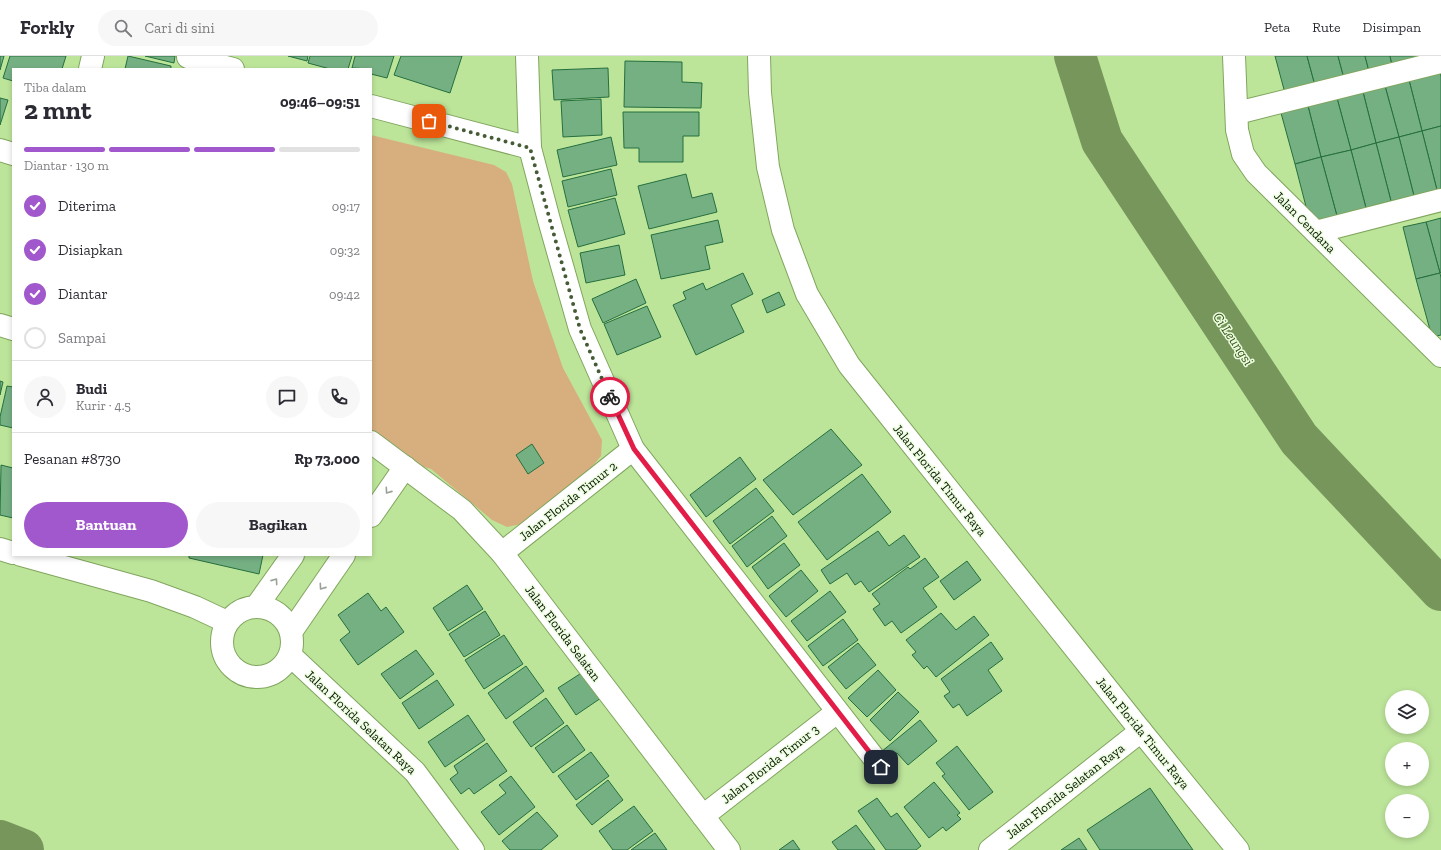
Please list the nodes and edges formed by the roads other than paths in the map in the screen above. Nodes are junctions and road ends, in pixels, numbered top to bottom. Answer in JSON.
{"nodes":[{"id":1,"x":92,"y":56,"type":"edge"},
{"id":2,"x":188,"y":56,"type":"edge"},
{"id":3,"x":527,"y":56,"type":"edge"},
{"id":4,"x":759,"y":56,"type":"edge"},
{"id":5,"x":1234,"y":56,"type":"edge"},
{"id":6,"x":1441,"y":62,"type":"edge"},
{"id":7,"x":90,"y":68,"type":"edge"},
{"id":8,"x":230,"y":68,"type":"edge"},
{"id":9,"x":372,"y":106,"type":"edge"},
{"id":10,"x":1237,"y":113,"type":"junction"},
{"id":11,"x":530,"y":148,"type":"junction"},
{"id":12,"x":0,"y":150,"type":"edge"},
{"id":13,"x":12,"y":154,"type":"edge"},
{"id":14,"x":1441,"y":200,"type":"edge"},
{"id":15,"x":1316,"y":232,"type":"junction"},
{"id":16,"x":0,"y":326,"type":"edge"},
{"id":17,"x":12,"y":329,"type":"edge"},
{"id":18,"x":1437,"y":346,"type":"edge"},
{"id":19,"x":372,"y":444,"type":"edge"},
{"id":20,"x":634,"y":449,"type":"junction"},
{"id":21,"x":405,"y":467,"type":"junction"},
{"id":22,"x":372,"y":515,"type":"edge"},
{"id":23,"x":0,"y":549,"type":"edge"},
{"id":24,"x":12,"y":553,"type":"edge"},
{"id":25,"x":502,"y":553,"type":"junction"},
{"id":26,"x":25,"y":556,"type":"edge"},
{"id":27,"x":292,"y":556,"type":"edge"},
{"id":28,"x":343,"y":556,"type":"edge"},
{"id":29,"x":256,"y":607,"type":"junction"},
{"id":30,"x":228,"y":622,"type":"junction"},
{"id":31,"x":291,"y":632,"type":"junction"},
{"id":32,"x":290,"y":655,"type":"junction"},
{"id":33,"x":838,"y":712,"type":"junction"},
{"id":34,"x":1141,"y":731,"type":"junction"},
{"id":35,"x":881,"y":767,"type":"dead end"},
{"id":36,"x":703,"y":816,"type":"junction"},
{"id":37,"x":473,"y":850,"type":"edge"},
{"id":38,"x":729,"y":850,"type":"edge"},
{"id":39,"x":990,"y":850,"type":"edge"},
{"id":40,"x":1238,"y":850,"type":"edge"}],
"edges":[{"from":1,"to":7,"type":"street"},
{"from":2,"to":8,"type":"street"},
{"from":3,"to":11,"type":"street"},
{"from":4,"to":34,"type":"street","name":"Jalan Florida Timur Raya"},
{"from":5,"to":10,"type":"street","name":"Jalan Cendana"},
{"from":6,"to":10,"type":"street"},
{"from":9,"to":11,"type":"street"},
{"from":10,"to":15,"type":"street","name":"Jalan Cendana"},
{"from":11,"to":20,"type":"street"},
{"from":12,"to":13,"type":"street"},
{"from":14,"to":15,"type":"street"},
{"from":15,"to":18,"type":"street","name":"Jalan Cendana"},
{"from":16,"to":17,"type":"street"},
{"from":19,"to":21,"type":"street","name":"Jalan Florida Selatan"},
{"from":20,"to":25,"type":"street","name":"Jalan Florida Timur 2"},
{"from":20,"to":33,"type":"street"},
{"from":21,"to":22,"type":"street","one_way":true},
{"from":21,"to":25,"type":"street","name":"Jalan Florida Selatan"},
{"from":23,"to":24,"type":"street"},
{"from":25,"to":36,"type":"street","name":"Jalan Florida Selatan"},
{"from":26,"to":30,"type":"street"},
{"from":29,"to":27,"type":"street","one_way":true},
{"from":28,"to":31,"type":"street","one_way":true},
{"from":29,"to":30,"type":"street"},
{"from":29,"to":31,"type":"street"},
{"from":30,"to":32,"type":"street"},
{"from":31,"to":32,"type":"street"},
{"from":32,"to":37,"type":"street","name":"Jalan Florida Selatan Raya"},
{"from":33,"to":35,"type":"street"},
{"from":33,"to":36,"type":"street","name":"Jalan Florida Timur 3"},
{"from":34,"to":39,"type":"street","name":"Jalan Florida Selatan Raya"},
{"from":34,"to":40,"type":"street","name":"Jalan Florida Timur Raya"},
{"from":36,"to":38,"type":"street","name":"Jalan Florida Selatan"}]}
